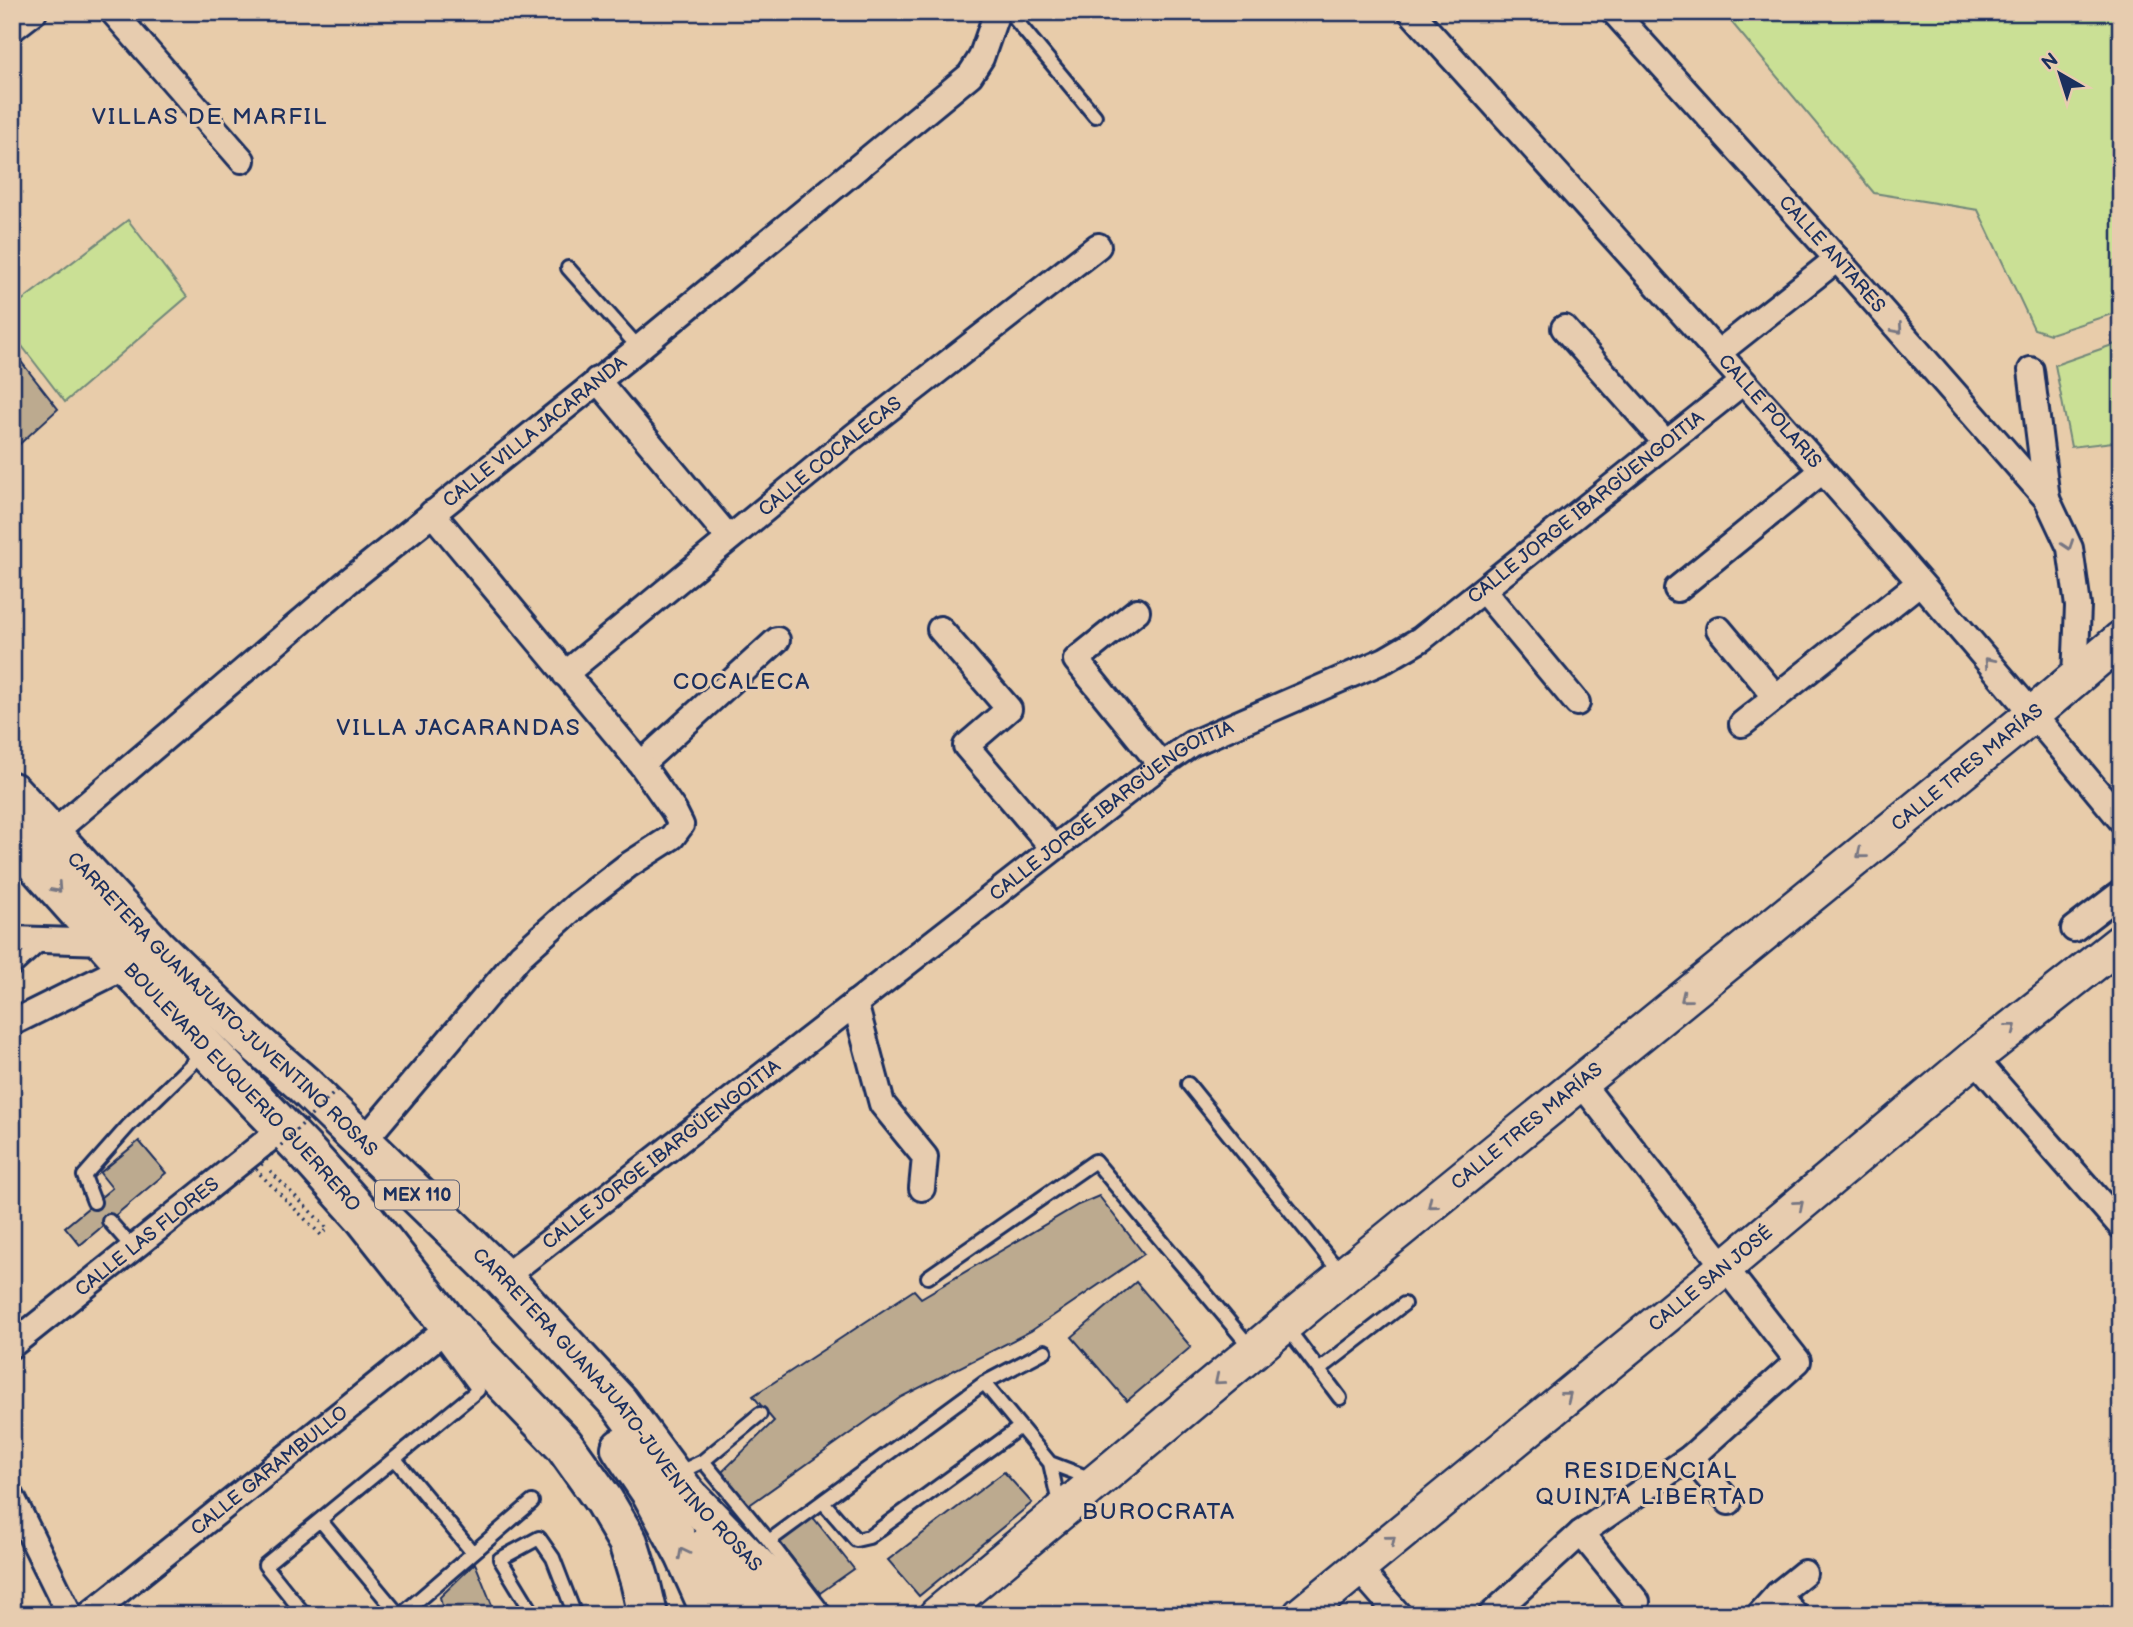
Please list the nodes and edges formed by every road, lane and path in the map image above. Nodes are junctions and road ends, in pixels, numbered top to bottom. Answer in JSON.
{"nodes":[{"id":1,"x":34,"y":12,"type":"edge"},
{"id":2,"x":113,"y":12,"type":"edge"},
{"id":3,"x":997,"y":12,"type":"edge"},
{"id":4,"x":1009,"y":12,"type":"edge"},
{"id":5,"x":1411,"y":12,"type":"edge"},
{"id":6,"x":1614,"y":12,"type":"edge"},
{"id":7,"x":12,"y":29,"type":"edge"},
{"id":8,"x":1095,"y":116,"type":"dead end"},
{"id":9,"x":242,"y":160,"type":"dead end"},
{"id":10,"x":1098,"y":246,"type":"dead end"},
{"id":11,"x":1837,"y":260,"type":"junction"},
{"id":12,"x":568,"y":268,"type":"dead end"},
{"id":13,"x":1564,"y":328,"type":"dead end"},
{"id":14,"x":639,"y":348,"type":"junction"},
{"id":15,"x":1718,"y":353,"type":"junction"},
{"id":16,"x":2031,"y":370,"type":"dead end"},
{"id":17,"x":597,"y":380,"type":"junction"},
{"id":18,"x":1743,"y":382,"type":"junction"},
{"id":19,"x":1666,"y":443,"type":"junction"},
{"id":20,"x":1821,"y":472,"type":"junction"},
{"id":21,"x":2047,"y":499,"type":"junction"},
{"id":22,"x":432,"y":513,"type":"junction"},
{"id":23,"x":729,"y":538,"type":"junction"},
{"id":24,"x":1919,"y":583,"type":"junction"},
{"id":25,"x":1677,"y":589,"type":"dead end"},
{"id":26,"x":1483,"y":590,"type":"junction"},
{"id":27,"x":1137,"y":611,"type":"dead end"},
{"id":28,"x":940,"y":629,"type":"dead end"},
{"id":29,"x":1719,"y":629,"type":"dead end"},
{"id":30,"x":2121,"y":639,"type":"edge"},
{"id":31,"x":777,"y":640,"type":"dead end"},
{"id":32,"x":565,"y":674,"type":"junction"},
{"id":33,"x":2075,"y":678,"type":"junction"},
{"id":34,"x":1776,"y":697,"type":"junction"},
{"id":35,"x":1577,"y":703,"type":"dead end"},
{"id":36,"x":2034,"y":714,"type":"junction"},
{"id":37,"x":1742,"y":724,"type":"dead end"},
{"id":38,"x":640,"y":764,"type":"junction"},
{"id":39,"x":1161,"y":765,"type":"junction"},
{"id":40,"x":12,"y":792,"type":"edge"},
{"id":41,"x":2121,"y":820,"type":"edge"},
{"id":42,"x":51,"y":835,"type":"junction"},
{"id":43,"x":12,"y":837,"type":"edge"},
{"id":44,"x":1054,"y":848,"type":"junction"},
{"id":45,"x":2121,"y":893,"type":"edge"},
{"id":46,"x":2074,"y":929,"type":"dead end"},
{"id":47,"x":12,"y":939,"type":"edge"},
{"id":48,"x":45,"y":941,"type":"junction"},
{"id":49,"x":2118,"y":951,"type":"edge"},
{"id":50,"x":116,"y":954,"type":"junction"},
{"id":51,"x":12,"y":970,"type":"edge"},
{"id":52,"x":855,"y":1003,"type":"junction"},
{"id":53,"x":12,"y":1023,"type":"edge"},
{"id":54,"x":247,"y":1036,"type":"junction"},
{"id":55,"x":208,"y":1049,"type":"junction"},
{"id":56,"x":1974,"y":1058,"type":"junction"},
{"id":57,"x":1581,"y":1083,"type":"junction"},
{"id":58,"x":1188,"y":1084,"type":"dead end"},
{"id":59,"x":337,"y":1090,"type":"dead end"},
{"id":60,"x":283,"y":1128,"type":"junction"},
{"id":61,"x":363,"y":1142,"type":"junction"},
{"id":62,"x":254,"y":1161,"type":"junction"},
{"id":63,"x":922,"y":1188,"type":"dead end"},
{"id":64,"x":94,"y":1202,"type":"dead end"},
{"id":65,"x":374,"y":1207,"type":"junction"},
{"id":66,"x":109,"y":1221,"type":"dead end"},
{"id":67,"x":2121,"y":1226,"type":"edge"},
{"id":68,"x":132,"y":1247,"type":"junction"},
{"id":69,"x":1725,"y":1267,"type":"junction"},
{"id":70,"x":1343,"y":1276,"type":"junction"},
{"id":71,"x":928,"y":1277,"type":"dead end"},
{"id":72,"x":503,"y":1278,"type":"junction"},
{"id":73,"x":1404,"y":1304,"type":"dead end"},
{"id":74,"x":1284,"y":1325,"type":"junction"},
{"id":75,"x":444,"y":1331,"type":"junction"},
{"id":76,"x":12,"y":1345,"type":"edge"},
{"id":77,"x":1045,"y":1351,"type":"dead end"},
{"id":78,"x":1254,"y":1351,"type":"junction"},
{"id":79,"x":1319,"y":1370,"type":"junction"},
{"id":80,"x":984,"y":1383,"type":"junction"},
{"id":81,"x":1340,"y":1398,"type":"dead end"},
{"id":82,"x":760,"y":1414,"type":"dead end"},
{"id":83,"x":1020,"y":1427,"type":"junction"},
{"id":84,"x":1692,"y":1457,"type":"junction"},
{"id":85,"x":395,"y":1459,"type":"junction"},
{"id":86,"x":1050,"y":1463,"type":"junction"},
{"id":87,"x":687,"y":1477,"type":"junction"},
{"id":88,"x":1098,"y":1481,"type":"junction"},
{"id":89,"x":12,"y":1497,"type":"edge"},
{"id":90,"x":604,"y":1501,"type":"junction"},
{"id":91,"x":532,"y":1502,"type":"dead end"},
{"id":92,"x":823,"y":1502,"type":"junction"},
{"id":93,"x":1729,"y":1502,"type":"dead end"},
{"id":94,"x":1061,"y":1511,"type":"junction"},
{"id":95,"x":320,"y":1520,"type":"junction"},
{"id":96,"x":1581,"y":1533,"type":"junction"},
{"id":97,"x":769,"y":1541,"type":"junction"},
{"id":98,"x":473,"y":1553,"type":"junction"},
{"id":99,"x":1358,"y":1568,"type":"junction"},
{"id":100,"x":1804,"y":1573,"type":"dead end"},
{"id":101,"x":1778,"y":1594,"type":"junction"},
{"id":102,"x":1637,"y":1602,"type":"dead end"},
{"id":103,"x":810,"y":1613,"type":"edge"},
{"id":104,"x":70,"y":1615,"type":"edge"},
{"id":105,"x":89,"y":1615,"type":"edge"},
{"id":106,"x":305,"y":1615,"type":"edge"},
{"id":107,"x":400,"y":1615,"type":"edge"},
{"id":108,"x":534,"y":1615,"type":"edge"},
{"id":109,"x":575,"y":1615,"type":"edge"},
{"id":110,"x":648,"y":1615,"type":"edge"},
{"id":111,"x":674,"y":1615,"type":"edge"},
{"id":112,"x":712,"y":1615,"type":"edge"},
{"id":113,"x":754,"y":1615,"type":"edge"},
{"id":114,"x":937,"y":1615,"type":"edge"},
{"id":115,"x":1301,"y":1615,"type":"edge"},
{"id":116,"x":1399,"y":1615,"type":"edge"},
{"id":117,"x":1491,"y":1615,"type":"edge"},
{"id":118,"x":1759,"y":1615,"type":"edge"},
{"id":119,"x":1795,"y":1615,"type":"edge"}],
"edges":[{"from":1,"to":7,"type":"street"},
{"from":2,"to":9,"type":"street"},
{"from":3,"to":14,"type":"street","name":"CALLE VILLA JACARANDA"},
{"from":4,"to":8,"type":"lane"},
{"from":5,"to":15,"type":"street","name":"CALLE POLARIS"},
{"from":6,"to":11,"type":"street","name":"CALLE ANTARES"},
{"from":10,"to":23,"type":"street","name":"CALLE COCALECAS"},
{"from":11,"to":15,"type":"street"},
{"from":11,"to":21,"type":"street","name":"CALLE ANTARES","one_way":true},
{"from":12,"to":14,"type":"lane"},
{"from":13,"to":19,"type":"street"},
{"from":14,"to":17,"type":"street","name":"CALLE VILLA JACARANDA"},
{"from":15,"to":18,"type":"street","name":"CALLE POLARIS"},
{"from":16,"to":21,"type":"street","name":"CALLE ANTARES"},
{"from":17,"to":22,"type":"street","name":"CALLE VILLA JACARANDA"},
{"from":17,"to":23,"type":"street"},
{"from":18,"to":19,"type":"street","name":"CALLE JORGE IBARGÜENGOITIA"},
{"from":18,"to":20,"type":"street","name":"CALLE POLARIS"},
{"from":19,"to":26,"type":"street","name":"CALLE JORGE IBARGÜENGOITIA"},
{"from":20,"to":24,"type":"street","name":"CALLE POLARIS"},
{"from":20,"to":25,"type":"street"},
{"from":21,"to":33,"type":"street","name":"CALLE ANTARES","one_way":true},
{"from":22,"to":32,"type":"street"},
{"from":22,"to":42,"type":"street","name":"CALLE VILLA JACARANDA"},
{"from":23,"to":32,"type":"street","name":"CALLE COCALECAS"},
{"from":24,"to":34,"type":"street"},
{"from":36,"to":24,"type":"street","name":"CALLE POLARIS","one_way":true},
{"from":26,"to":35,"type":"street"},
{"from":26,"to":39,"type":"street","name":"CALLE JORGE IBARGÜENGOITIA"},
{"from":27,"to":39,"type":"street"},
{"from":28,"to":44,"type":"street"},
{"from":29,"to":34,"type":"street"},
{"from":30,"to":33,"type":"main road","name":"CALLE TRES MARÍAS"},
{"from":31,"to":38,"type":"street"},
{"from":32,"to":38,"type":"street"},
{"from":33,"to":36,"type":"main road","name":"CALLE TRES MARÍAS"},
{"from":34,"to":37,"type":"street"},
{"from":36,"to":41,"type":"street","name":"CALLE POLARIS"},
{"from":36,"to":57,"type":"main road","name":"CALLE TRES MARÍAS","one_way":true},
{"from":38,"to":61,"type":"street"},
{"from":39,"to":44,"type":"street","name":"CALLE JORGE IBARGÜENGOITIA"},
{"from":40,"to":42,"type":"main road","name":"CARRETERA GUANAJUATO-JUVENTINO ROSAS","number":"MEX 110"},
{"from":42,"to":54,"type":"main road","name":"CARRETERA GUANAJUATO-JUVENTINO ROSAS","number":"MEX 110"},
{"from":43,"to":50,"type":"main road","name":"BOULEVARD EUQUERIO GUERRERO","number":"MEX 110","one_way":true},
{"from":44,"to":52,"type":"street","name":"CALLE JORGE IBARGÜENGOITIA"},
{"from":45,"to":46,"type":"street"},
{"from":47,"to":48,"type":"street"},
{"from":48,"to":50,"type":"street"},
{"from":48,"to":51,"type":"lane"},
{"from":56,"to":49,"type":"main road","name":"CALLE SAN JOSÉ","one_way":true},
{"from":50,"to":53,"type":"street"},
{"from":50,"to":55,"type":"main road","name":"BOULEVARD EUQUERIO GUERRERO","number":"MEX 110"},
{"from":52,"to":63,"type":"street"},
{"from":52,"to":72,"type":"street","name":"CALLE JORGE IBARGÜENGOITIA"},
{"from":54,"to":61,"type":"main road","name":"CARRETERA GUANAJUATO-JUVENTINO ROSAS","number":"MEX 110"},
{"from":54,"to":65,"type":"main road"},
{"from":55,"to":60,"type":"main road","name":"BOULEVARD EUQUERIO GUERRERO","number":"MEX 110"},
{"from":55,"to":64,"type":"lane"},
{"from":56,"to":67,"type":"street"},
{"from":69,"to":56,"type":"main road","name":"CALLE SAN JOSÉ","one_way":true},
{"from":57,"to":69,"type":"street"},
{"from":57,"to":70,"type":"main road","name":"CALLE TRES MARÍAS","one_way":true},
{"from":58,"to":70,"type":"lane"},
{"from":59,"to":62,"type":"path","bridge":true},
{"from":60,"to":62,"type":"street","name":"CALLE LAS FLORES"},
{"from":60,"to":65,"type":"main road","name":"BOULEVARD EUQUERIO GUERRERO","number":"MEX 110"},
{"from":61,"to":72,"type":"main road","name":"CARRETERA GUANAJUATO-JUVENTINO ROSAS","number":"MEX 110"},
{"from":62,"to":62,"type":"path"},
{"from":62,"to":68,"type":"street","name":"CALLE LAS FLORES"},
{"from":65,"to":75,"type":"main road","name":"BOULEVARD EUQUERIO GUERRERO","number":"MEX 110"},
{"from":65,"to":111,"type":"main road"},
{"from":112,"to":65,"type":"main road","one_way":true},
{"from":66,"to":68,"type":"lane"},
{"from":68,"to":76,"type":"street","name":"CALLE LAS FLORES"},
{"from":69,"to":84,"type":"street"},
{"from":99,"to":69,"type":"main road","name":"CALLE SAN JOSÉ","one_way":true},
{"from":70,"to":74,"type":"main road","name":"CALLE TRES MARÍAS"},
{"from":71,"to":78,"type":"lane"},
{"from":72,"to":87,"type":"main road","name":"CARRETERA GUANAJUATO-JUVENTINO ROSAS","number":"MEX 110"},
{"from":73,"to":79,"type":"lane"},
{"from":74,"to":78,"type":"main road","name":"CALLE TRES MARÍAS"},
{"from":74,"to":79,"type":"lane"},
{"from":75,"to":85,"type":"lane"},
{"from":75,"to":90,"type":"main road","name":"BOULEVARD EUQUERIO GUERRERO","number":"MEX 110"},
{"from":75,"to":105,"type":"street","name":"CALLE GARAMBULLO"},
{"from":77,"to":80,"type":"lane"},
{"from":78,"to":88,"type":"main road","name":"CALLE TRES MARÍAS","one_way":true},
{"from":79,"to":81,"type":"lane"},
{"from":80,"to":83,"type":"lane"},
{"from":80,"to":92,"type":"lane"},
{"from":82,"to":87,"type":"lane"},
{"from":83,"to":86,"type":"lane"},
{"from":83,"to":92,"type":"lane"},
{"from":84,"to":93,"type":"street"},
{"from":84,"to":96,"type":"street"},
{"from":85,"to":95,"type":"lane"},
{"from":85,"to":98,"type":"lane"},
{"from":86,"to":88,"type":"lane"},
{"from":86,"to":94,"type":"lane"},
{"from":87,"to":97,"type":"lane"},
{"from":87,"to":103,"type":"main road","name":"CARRETERA GUANAJUATO-JUVENTINO ROSAS","number":"MEX 110"},
{"from":87,"to":113,"type":"main road"},
{"from":88,"to":94,"type":"main road","name":"CALLE TRES MARÍAS"},
{"from":89,"to":104,"type":"street"},
{"from":90,"to":110,"type":"main road","name":"BOULEVARD EUQUERIO GUERRERO","number":"MEX 110"},
{"from":90,"to":111,"type":"main road"},
{"from":91,"to":98,"type":"lane"},
{"from":92,"to":97,"type":"lane"},
{"from":94,"to":114,"type":"main road","name":"CALLE TRES MARÍAS"},
{"from":95,"to":106,"type":"lane"},
{"from":95,"to":107,"type":"lane"},
{"from":96,"to":102,"type":"street"},
{"from":96,"to":117,"type":"street"},
{"from":97,"to":103,"type":"lane"},
{"from":98,"to":107,"type":"lane"},
{"from":99,"to":115,"type":"main road","name":"CALLE SAN JOSÉ"},
{"from":99,"to":116,"type":"street"},
{"from":100,"to":101,"type":"street"},
{"from":101,"to":118,"type":"street"},
{"from":101,"to":119,"type":"street"},
{"from":108,"to":109,"type":"lane"}]}
